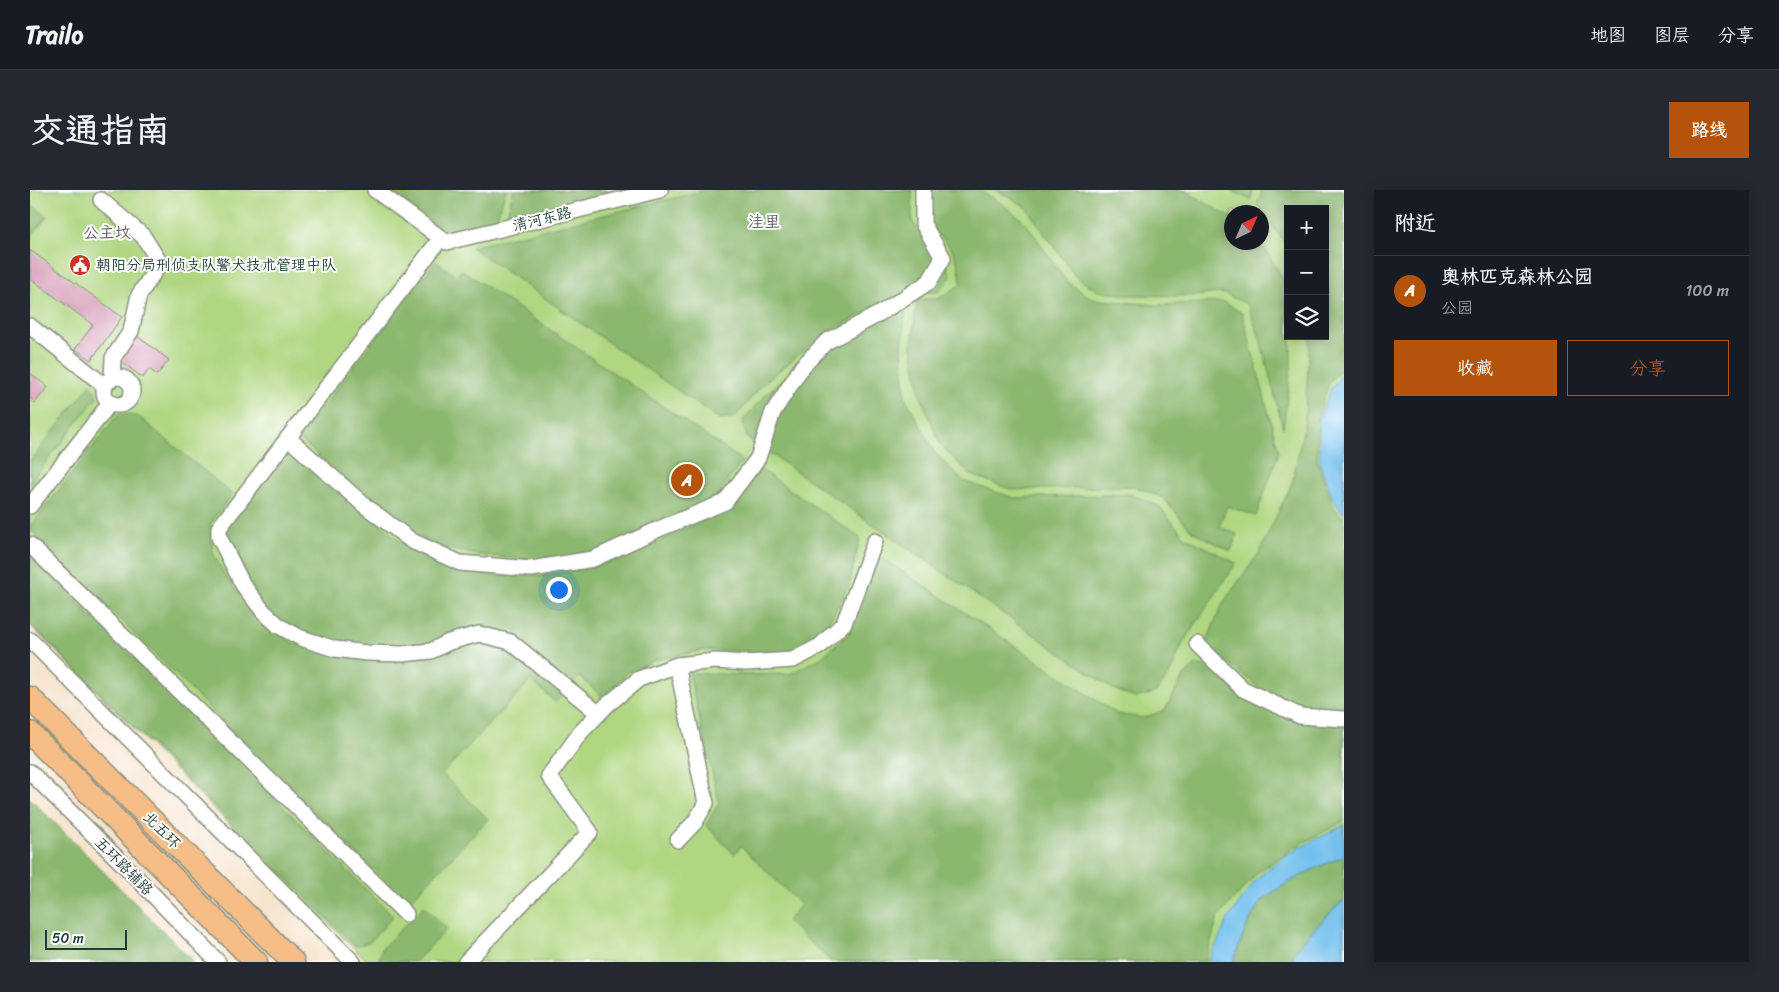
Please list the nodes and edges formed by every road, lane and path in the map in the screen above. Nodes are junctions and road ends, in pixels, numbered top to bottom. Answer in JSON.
{"nodes":[{"id":1,"x":375,"y":190,"type":"edge"},
{"id":2,"x":660,"y":190,"type":"edge"},
{"id":3,"x":923,"y":190,"type":"edge"},
{"id":4,"x":101,"y":200,"type":"dead end"},
{"id":5,"x":447,"y":240,"type":"junction"},
{"id":6,"x":30,"y":326,"type":"edge"},
{"id":7,"x":109,"y":382,"type":"junction"},
{"id":8,"x":110,"y":403,"type":"junction"},
{"id":9,"x":288,"y":438,"type":"junction"},
{"id":10,"x":30,"y":506,"type":"edge"},
{"id":11,"x":875,"y":541,"type":"dead end"},
{"id":12,"x":30,"y":545,"type":"edge"},
{"id":13,"x":30,"y":640,"type":"edge"},
{"id":14,"x":1197,"y":644,"type":"dead end"},
{"id":15,"x":677,"y":665,"type":"junction"},
{"id":16,"x":30,"y":698,"type":"edge"},
{"id":17,"x":598,"y":713,"type":"junction"},
{"id":18,"x":1344,"y":719,"type":"edge"},
{"id":19,"x":30,"y":734,"type":"edge"},
{"id":20,"x":30,"y":772,"type":"edge"},
{"id":21,"x":678,"y":840,"type":"dead end"},
{"id":22,"x":214,"y":883,"type":"junction"},
{"id":23,"x":406,"y":914,"type":"dead end"},
{"id":24,"x":253,"y":960,"type":"edge"},
{"id":25,"x":218,"y":962,"type":"edge"},
{"id":26,"x":293,"y":962,"type":"edge"},
{"id":27,"x":307,"y":962,"type":"edge"},
{"id":28,"x":353,"y":962,"type":"edge"},
{"id":29,"x":466,"y":962,"type":"edge"}],
"edges":[{"from":1,"to":5,"type":"street"},
{"from":2,"to":5,"type":"street","name":"清河东路"},
{"from":3,"to":9,"type":"street"},
{"from":4,"to":7,"type":"street"},
{"from":5,"to":9,"type":"street"},
{"from":6,"to":7,"type":"street"},
{"from":7,"to":8,"type":"street"},
{"from":7,"to":8,"type":"street"},
{"from":8,"to":10,"type":"street"},
{"from":9,"to":17,"type":"street"},
{"from":11,"to":15,"type":"street"},
{"from":12,"to":23,"type":"street"},
{"from":13,"to":28,"type":"street"},
{"from":14,"to":18,"type":"street"},
{"from":15,"to":17,"type":"street"},
{"from":15,"to":21,"type":"street"},
{"from":16,"to":22,"type":"highway","name":"北五环"},
{"from":17,"to":29,"type":"street"},
{"from":19,"to":24,"type":"highway","name":"北五环"},
{"from":20,"to":25,"type":"street","name":"五环路辅路"},
{"from":22,"to":26,"type":"highway","name":"北五环"},
{"from":22,"to":27,"type":"highway"}]}
